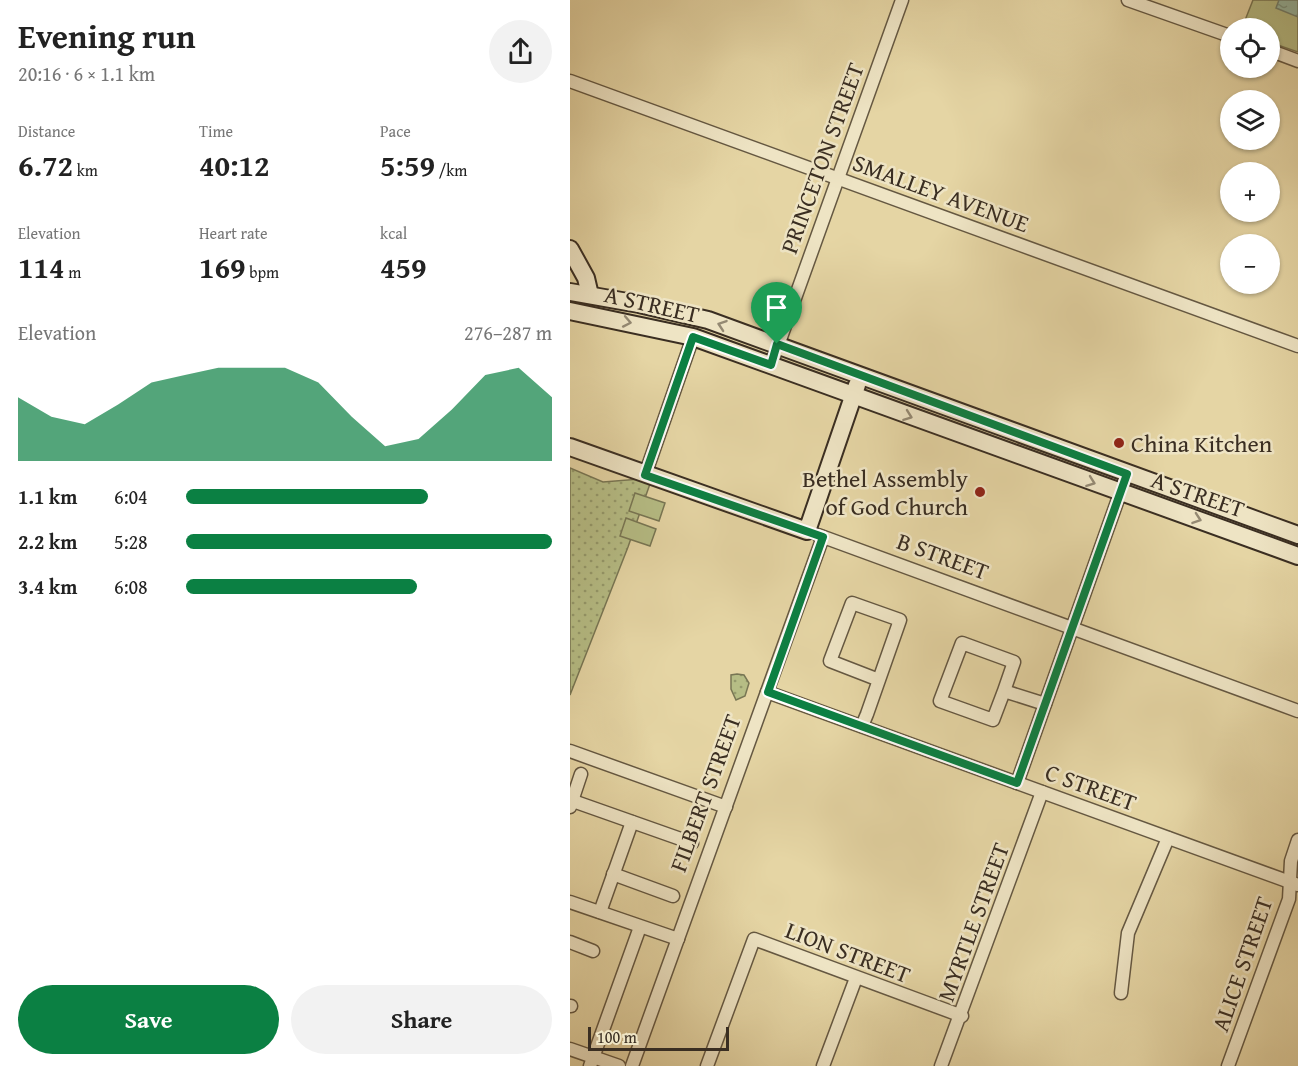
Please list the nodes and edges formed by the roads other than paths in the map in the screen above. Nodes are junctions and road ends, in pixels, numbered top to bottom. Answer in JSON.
{"nodes":[{"id":1,"x":902,"y":0,"type":"edge"},
{"id":2,"x":1128,"y":0,"type":"edge"},
{"id":3,"x":1220,"y":32,"type":"edge"},
{"id":4,"x":1280,"y":54,"type":"edge"},
{"id":5,"x":1298,"y":61,"type":"edge"},
{"id":6,"x":570,"y":81,"type":"edge"},
{"id":7,"x":838,"y":178,"type":"junction"},
{"id":8,"x":572,"y":261,"type":"edge"},
{"id":9,"x":570,"y":292,"type":"edge"},
{"id":10,"x":590,"y":295,"type":"junction"},
{"id":11,"x":570,"y":310,"type":"edge"},
{"id":12,"x":693,"y":337,"type":"junction"},
{"id":13,"x":777,"y":344,"type":"junction"},
{"id":14,"x":1298,"y":346,"type":"edge"},
{"id":15,"x":771,"y":365,"type":"junction"},
{"id":16,"x":860,"y":376,"type":"junction"},
{"id":17,"x":853,"y":396,"type":"junction"},
{"id":18,"x":570,"y":447,"type":"edge"},
{"id":19,"x":1127,"y":474,"type":"junction"},
{"id":20,"x":645,"y":475,"type":"junction"},
{"id":21,"x":1121,"y":493,"type":"junction"},
{"id":22,"x":815,"y":534,"type":"junction"},
{"id":23,"x":1298,"y":535,"type":"edge"},
{"id":24,"x":1298,"y":556,"type":"edge"},
{"id":25,"x":1071,"y":630,"type":"junction"},
{"id":26,"x":879,"y":680,"type":"junction"},
{"id":27,"x":1004,"y":691,"type":"junction"},
{"id":28,"x":768,"y":692,"type":"junction"},
{"id":29,"x":1045,"y":704,"type":"junction"},
{"id":30,"x":1298,"y":711,"type":"edge"},
{"id":31,"x":862,"y":726,"type":"junction"},
{"id":32,"x":570,"y":751,"type":"edge"},
{"id":33,"x":581,"y":774,"type":"dead end"},
{"id":34,"x":1017,"y":783,"type":"junction"},
{"id":35,"x":1042,"y":792,"type":"junction"},
{"id":36,"x":571,"y":805,"type":"edge"},
{"id":37,"x":726,"y":807,"type":"junction"},
{"id":38,"x":632,"y":822,"type":"junction"},
{"id":39,"x":1168,"y":838,"type":"junction"},
{"id":40,"x":1298,"y":840,"type":"edge"},
{"id":41,"x":692,"y":843,"type":"dead end"},
{"id":42,"x":613,"y":874,"type":"junction"},
{"id":43,"x":1294,"y":883,"type":"edge"},
{"id":44,"x":673,"y":896,"type":"dead end"},
{"id":45,"x":570,"y":902,"type":"edge"},
{"id":46,"x":600,"y":912,"type":"junction"},
{"id":47,"x":640,"y":927,"type":"junction"},
{"id":48,"x":678,"y":939,"type":"junction"},
{"id":49,"x":570,"y":942,"type":"edge"},
{"id":50,"x":593,"y":951,"type":"dead end"},
{"id":51,"x":856,"y":978,"type":"junction"},
{"id":52,"x":1121,"y":993,"type":"dead end"},
{"id":53,"x":962,"y":1016,"type":"junction"},
{"id":54,"x":570,"y":1049,"type":"edge"},
{"id":55,"x":591,"y":1061,"type":"edge"},
{"id":56,"x":619,"y":1066,"type":"edge"},
{"id":57,"x":632,"y":1066,"type":"edge"},
{"id":58,"x":707,"y":1066,"type":"edge"},
{"id":59,"x":823,"y":1066,"type":"edge"},
{"id":60,"x":941,"y":1066,"type":"edge"},
{"id":61,"x":1228,"y":1066,"type":"edge"}],
"edges":[{"from":1,"to":7,"type":"street","name":"PRINCETON STREET"},
{"from":2,"to":3,"type":"street"},
{"from":4,"to":5,"type":"street"},
{"from":6,"to":7,"type":"street","name":"SMALLEY AVENUE"},
{"from":7,"to":13,"type":"street","name":"PRINCETON STREET"},
{"from":7,"to":14,"type":"street","name":"SMALLEY AVENUE"},
{"from":8,"to":10,"type":"main road","name":"A STREET"},
{"from":9,"to":10,"type":"main road","name":"A STREET"},
{"from":13,"to":10,"type":"main road","name":"A STREET","one_way":true},
{"from":11,"to":12,"type":"main road","name":"A STREET","one_way":true},
{"from":12,"to":15,"type":"main road","name":"A STREET"},
{"from":12,"to":20,"type":"street"},
{"from":13,"to":15,"type":"street","name":"PRINCETON STREET"},
{"from":13,"to":16,"type":"main road","name":"A STREET"},
{"from":15,"to":17,"type":"main road","name":"A STREET"},
{"from":16,"to":17,"type":"main road","name":"FILBERT STREET"},
{"from":16,"to":19,"type":"main road","name":"A STREET"},
{"from":17,"to":21,"type":"main road","name":"A STREET","one_way":true},
{"from":17,"to":22,"type":"main road","name":"FILBERT STREET"},
{"from":18,"to":20,"type":"main road","name":"B STREET"},
{"from":19,"to":21,"type":"street"},
{"from":19,"to":23,"type":"main road","name":"A STREET"},
{"from":20,"to":22,"type":"main road","name":"B STREET"},
{"from":21,"to":24,"type":"main road","name":"A STREET","one_way":true},
{"from":21,"to":25,"type":"street"},
{"from":22,"to":25,"type":"street","name":"B STREET"},
{"from":22,"to":28,"type":"street","name":"FILBERT STREET"},
{"from":25,"to":29,"type":"street"},
{"from":25,"to":30,"type":"street","name":"B STREET"},
{"from":26,"to":26,"type":"street"},
{"from":26,"to":31,"type":"street"},
{"from":27,"to":27,"type":"street"},
{"from":27,"to":29,"type":"street"},
{"from":28,"to":31,"type":"street","name":"C STREET"},
{"from":28,"to":37,"type":"street","name":"FILBERT STREET"},
{"from":29,"to":34,"type":"street"},
{"from":31,"to":34,"type":"street","name":"C STREET"},
{"from":32,"to":37,"type":"street"},
{"from":33,"to":36,"type":"street"},
{"from":34,"to":35,"type":"street","name":"C STREET"},
{"from":35,"to":39,"type":"street","name":"C STREET"},
{"from":35,"to":53,"type":"street","name":"MYRTLE STREET"},
{"from":36,"to":38,"type":"street"},
{"from":37,"to":48,"type":"street","name":"FILBERT STREET"},
{"from":38,"to":41,"type":"street"},
{"from":38,"to":42,"type":"street"},
{"from":39,"to":43,"type":"street","name":"C STREET"},
{"from":39,"to":52,"type":"street"},
{"from":40,"to":43,"type":"street","name":"ALICE STREET"},
{"from":42,"to":44,"type":"street"},
{"from":42,"to":46,"type":"street"},
{"from":43,"to":61,"type":"street","name":"ALICE STREET"},
{"from":45,"to":46,"type":"street"},
{"from":46,"to":47,"type":"street"},
{"from":47,"to":48,"type":"street"},
{"from":47,"to":55,"type":"street"},
{"from":48,"to":57,"type":"street","name":"FILBERT STREET"},
{"from":49,"to":50,"type":"street"},
{"from":51,"to":53,"type":"street","name":"LION STREET"},
{"from":51,"to":58,"type":"street","name":"LION STREET"},
{"from":51,"to":59,"type":"street"},
{"from":53,"to":60,"type":"street","name":"MYRTLE STREET"},
{"from":54,"to":55,"type":"street"},
{"from":55,"to":56,"type":"street"}]}
